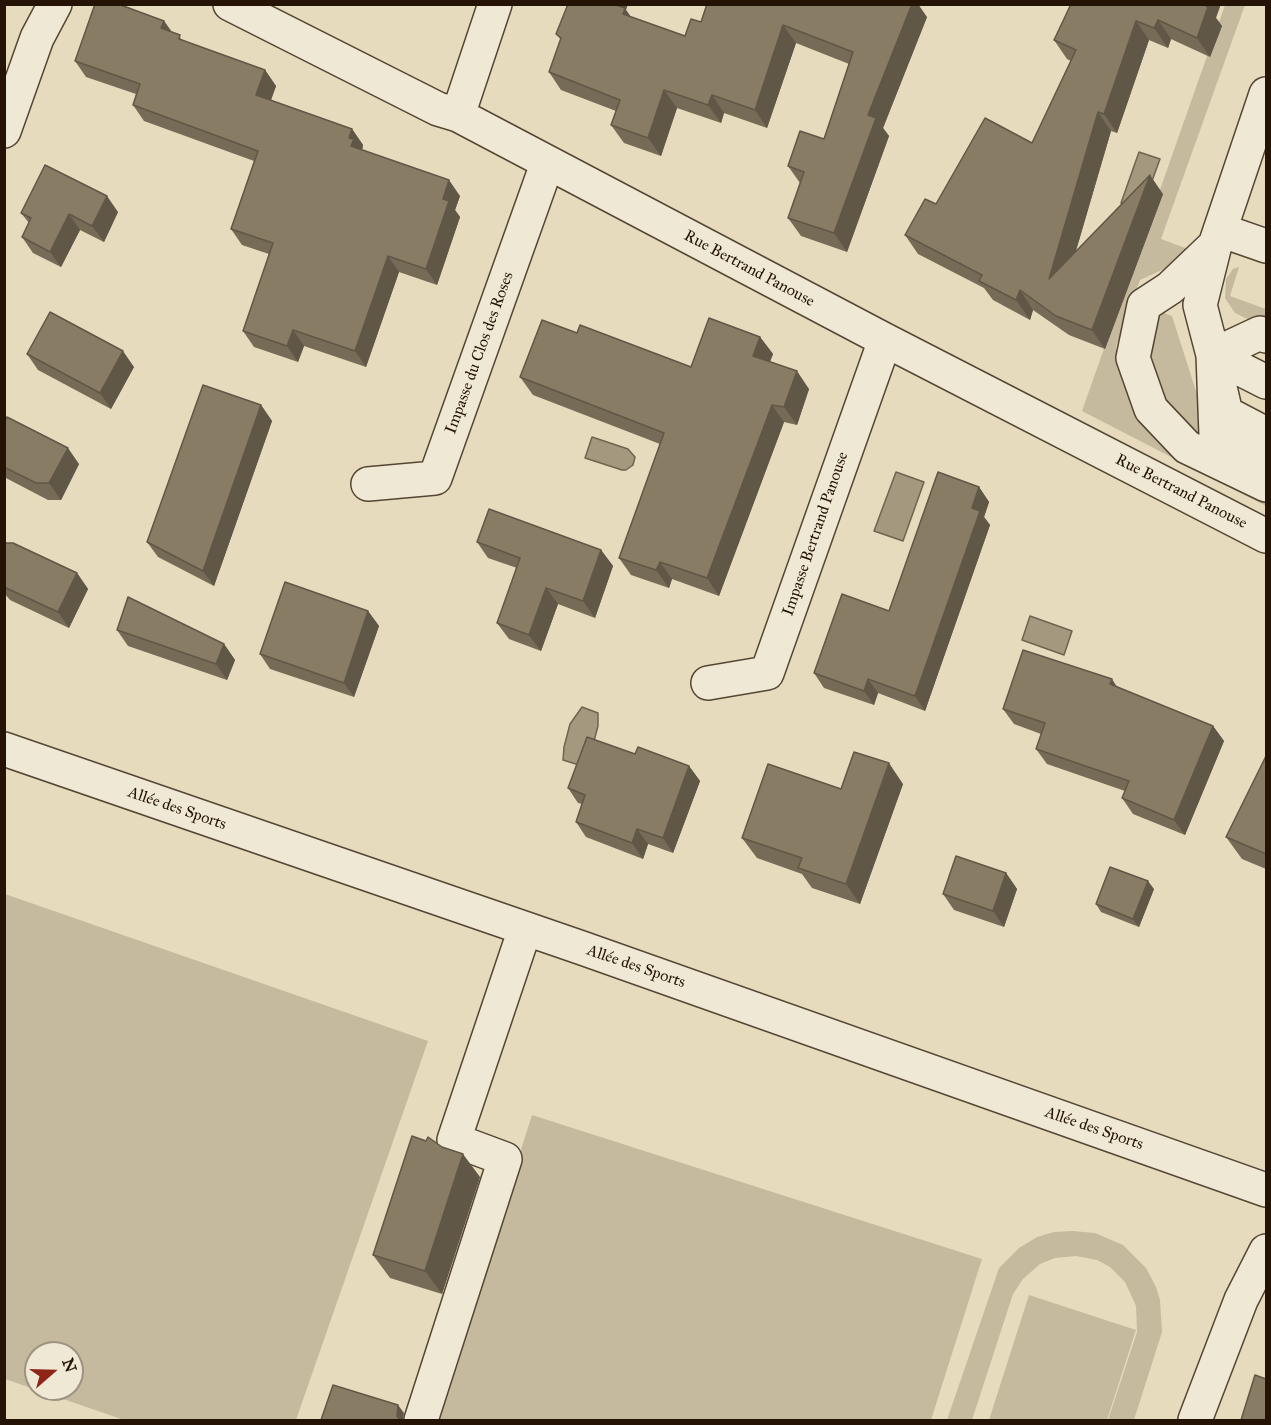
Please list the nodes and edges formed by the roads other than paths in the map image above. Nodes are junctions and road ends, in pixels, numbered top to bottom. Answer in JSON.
{"nodes":[{"id":1,"x":55,"y":4,"type":"edge"},
{"id":2,"x":230,"y":4,"type":"edge"},
{"id":3,"x":495,"y":4,"type":"edge"},
{"id":4,"x":1266,"y":94,"type":"edge"},
{"id":5,"x":458,"y":114,"type":"junction"},
{"id":6,"x":4,"y":131,"type":"edge"},
{"id":7,"x":547,"y":164,"type":"junction"},
{"id":8,"x":1218,"y":238,"type":"junction"},
{"id":9,"x":1266,"y":246,"type":"edge"},
{"id":10,"x":1266,"y":336,"type":"edge"},
{"id":11,"x":885,"y":340,"type":"junction"},
{"id":12,"x":1212,"y":355,"type":"junction"},
{"id":13,"x":1266,"y":382,"type":"edge"},
{"id":14,"x":1266,"y":416,"type":"edge"},
{"id":15,"x":1266,"y":434,"type":"edge"},
{"id":16,"x":1266,"y":462,"type":"edge"},
{"id":17,"x":368,"y":484,"type":"dead end"},
{"id":18,"x":1266,"y":485,"type":"edge"},
{"id":19,"x":1266,"y":536,"type":"edge"},
{"id":20,"x":708,"y":683,"type":"dead end"},
{"id":21,"x":4,"y":749,"type":"edge"},
{"id":22,"x":525,"y":929,"type":"junction"},
{"id":23,"x":1266,"y":1190,"type":"edge"},
{"id":24,"x":1266,"y":1251,"type":"edge"},
{"id":25,"x":421,"y":1420,"type":"edge"},
{"id":26,"x":1195,"y":1420,"type":"edge"}],
"edges":[{"from":1,"to":6,"type":"street"},
{"from":2,"to":5,"type":"street","name":"Rue Bertrand Panouse"},
{"from":3,"to":5,"type":"street"},
{"from":4,"to":8,"type":"street"},
{"from":5,"to":7,"type":"street","name":"Rue Bertrand Panouse"},
{"from":7,"to":11,"type":"street","name":"Rue Bertrand Panouse"},
{"from":7,"to":17,"type":"street","name":"Impasse du Clos des Roses"},
{"from":8,"to":9,"type":"street"},
{"from":8,"to":12,"type":"street"},
{"from":8,"to":18,"type":"street"},
{"from":10,"to":12,"type":"street"},
{"from":11,"to":19,"type":"street","name":"Rue Bertrand Panouse"},
{"from":11,"to":20,"type":"street","name":"Impasse Bertrand Panouse"},
{"from":12,"to":13,"type":"street"},
{"from":12,"to":14,"type":"street"},
{"from":12,"to":15,"type":"street"},
{"from":12,"to":16,"type":"street"},
{"from":21,"to":22,"type":"street","name":"Allée des Sports"},
{"from":22,"to":23,"type":"street","name":"Allée des Sports"},
{"from":22,"to":25,"type":"street"},
{"from":24,"to":26,"type":"street"}]}
